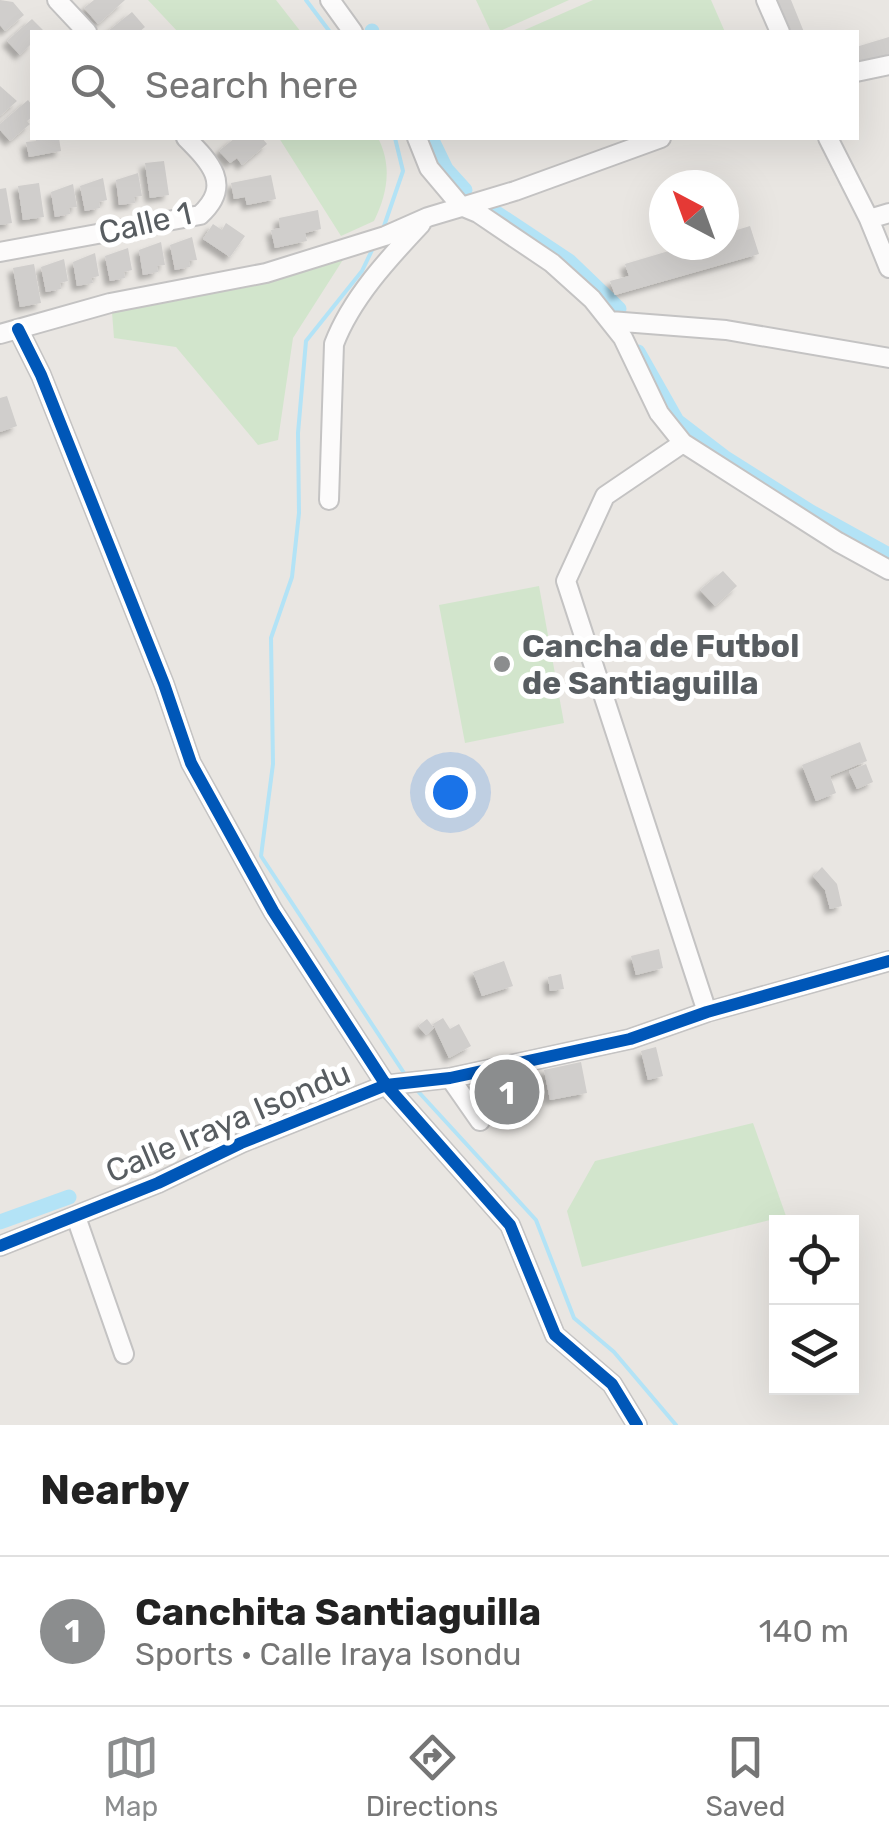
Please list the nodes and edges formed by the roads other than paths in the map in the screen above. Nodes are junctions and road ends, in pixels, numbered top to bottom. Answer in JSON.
{"nodes":[{"id":1,"x":56,"y":0,"type":"edge"},
{"id":2,"x":330,"y":0,"type":"edge"},
{"id":3,"x":766,"y":0,"type":"edge"},
{"id":4,"x":85,"y":30,"type":"edge"},
{"id":5,"x":352,"y":30,"type":"edge"},
{"id":6,"x":779,"y":30,"type":"edge"},
{"id":7,"x":889,"y":64,"type":"edge"},
{"id":8,"x":859,"y":71,"type":"edge"},
{"id":9,"x":188,"y":140,"type":"edge"},
{"id":10,"x":418,"y":140,"type":"edge"},
{"id":11,"x":655,"y":140,"type":"edge"},
{"id":12,"x":829,"y":140,"type":"edge"},
{"id":13,"x":460,"y":206,"type":"junction"},
{"id":14,"x":889,"y":213,"type":"edge"},
{"id":15,"x":428,"y":217,"type":"junction"},
{"id":16,"x":869,"y":219,"type":"junction"},
{"id":17,"x":0,"y":252,"type":"edge"},
{"id":18,"x":889,"y":268,"type":"edge"},
{"id":19,"x":610,"y":321,"type":"junction"},
{"id":20,"x":9,"y":332,"type":"edge"},
{"id":21,"x":889,"y":358,"type":"edge"},
{"id":22,"x":683,"y":442,"type":"junction"},
{"id":23,"x":329,"y":500,"type":"dead end"},
{"id":24,"x":889,"y":570,"type":"edge"},
{"id":25,"x":889,"y":961,"type":"edge"},
{"id":26,"x":708,"y":1012,"type":"junction"},
{"id":27,"x":450,"y":1078,"type":"junction"},
{"id":28,"x":394,"y":1084,"type":"junction"},
{"id":29,"x":480,"y":1121,"type":"dead end"},
{"id":30,"x":76,"y":1217,"type":"junction"},
{"id":31,"x":0,"y":1246,"type":"edge"},
{"id":32,"x":124,"y":1354,"type":"dead end"},
{"id":33,"x":638,"y":1425,"type":"edge"}],
"edges":[{"from":1,"to":4,"type":"street"},
{"from":2,"to":5,"type":"street"},
{"from":3,"to":6,"type":"street"},
{"from":7,"to":8,"type":"street"},
{"from":9,"to":17,"type":"street","name":"Calle 1"},
{"from":10,"to":13,"type":"street"},
{"from":11,"to":13,"type":"street"},
{"from":12,"to":16,"type":"street"},
{"from":13,"to":15,"type":"street"},
{"from":13,"to":19,"type":"street"},
{"from":14,"to":16,"type":"street"},
{"from":15,"to":20,"type":"street"},
{"from":15,"to":23,"type":"street"},
{"from":16,"to":18,"type":"street"},
{"from":19,"to":21,"type":"street"},
{"from":19,"to":22,"type":"street"},
{"from":20,"to":28,"type":"street"},
{"from":22,"to":24,"type":"street"},
{"from":22,"to":26,"type":"street"},
{"from":25,"to":26,"type":"street","name":"Calle Iraya Isondu"},
{"from":26,"to":27,"type":"street","name":"Calle Iraya Isondu"},
{"from":27,"to":28,"type":"street","name":"Calle Iraya Isondu"},
{"from":27,"to":29,"type":"street"},
{"from":28,"to":30,"type":"street","name":"Calle Iraya Isondu"},
{"from":28,"to":33,"type":"street"},
{"from":30,"to":31,"type":"street","name":"Calle Iraya Isondu"},
{"from":30,"to":32,"type":"street"}]}
